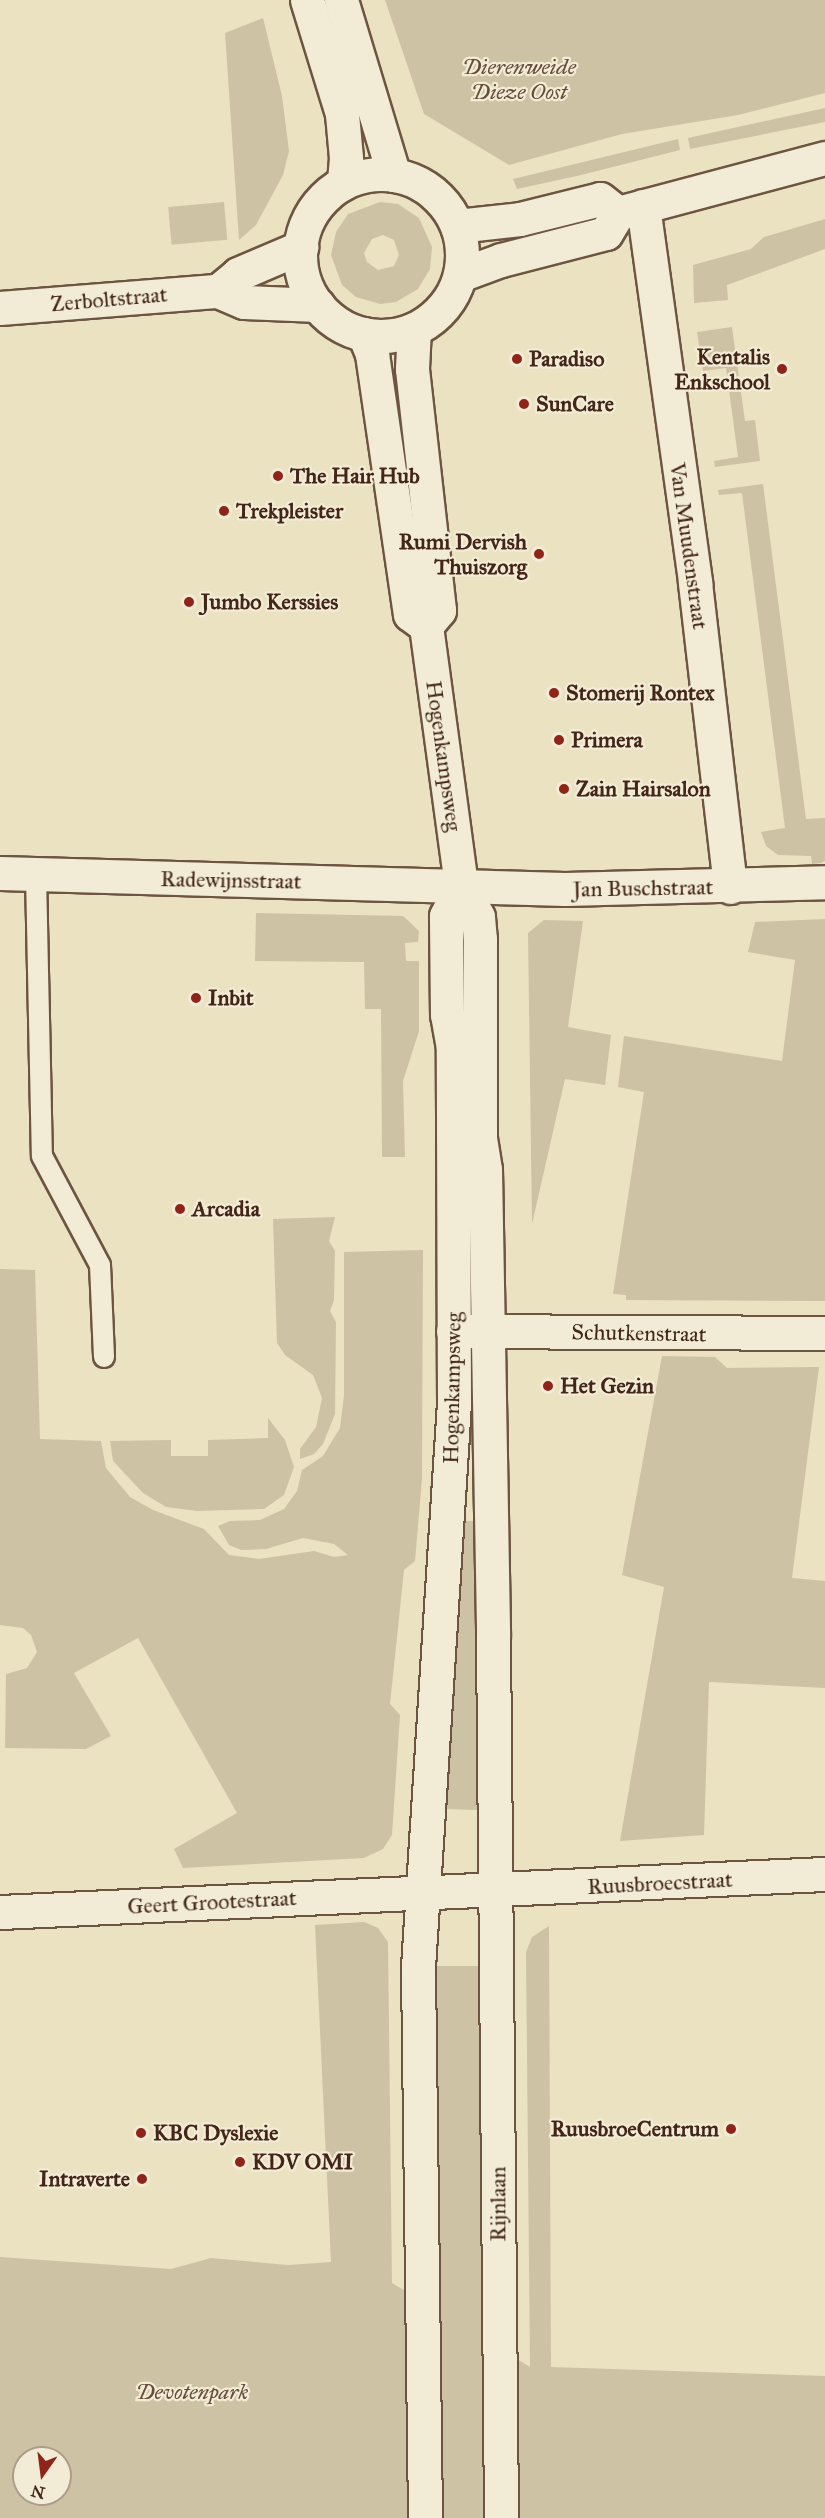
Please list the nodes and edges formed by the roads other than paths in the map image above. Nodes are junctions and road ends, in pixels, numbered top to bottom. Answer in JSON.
{"nodes":[{"id":1,"x":307,"y":0,"type":"edge"},
{"id":2,"x":341,"y":0,"type":"edge"},
{"id":3,"x":825,"y":158,"type":"edge"},
{"id":4,"x":394,"y":175,"type":"junction"},
{"id":5,"x":344,"y":183,"type":"junction"},
{"id":6,"x":630,"y":209,"type":"junction"},
{"id":7,"x":457,"y":226,"type":"junction"},
{"id":8,"x":300,"y":247,"type":"junction"},
{"id":9,"x":460,"y":275,"type":"junction"},
{"id":10,"x":218,"y":291,"type":"junction"},
{"id":11,"x":318,"y":305,"type":"junction"},
{"id":12,"x":0,"y":308,"type":"edge"},
{"id":13,"x":414,"y":328,"type":"junction"},
{"id":14,"x":364,"y":334,"type":"junction"},
{"id":15,"x":426,"y":626,"type":"junction"},
{"id":16,"x":0,"y":873,"type":"edge"},
{"id":17,"x":36,"y":875,"type":"junction"},
{"id":18,"x":825,"y":882,"type":"edge"},
{"id":19,"x":461,"y":886,"type":"junction"},
{"id":20,"x":730,"y":887,"type":"junction"},
{"id":21,"x":488,"y":1330,"type":"junction"},
{"id":22,"x":453,"y":1331,"type":"junction"},
{"id":23,"x":825,"y":1333,"type":"edge"},
{"id":24,"x":104,"y":1357,"type":"dead end"},
{"id":25,"x":825,"y":1874,"type":"edge"},
{"id":26,"x":494,"y":1891,"type":"junction"},
{"id":27,"x":424,"y":1893,"type":"junction"},
{"id":28,"x":0,"y":1912,"type":"edge"},
{"id":29,"x":425,"y":2518,"type":"edge"},
{"id":30,"x":501,"y":2518,"type":"edge"}],
"edges":[{"from":1,"to":5,"type":"street"},
{"from":2,"to":4,"type":"street"},
{"from":3,"to":6,"type":"street"},
{"from":4,"to":5,"type":"street"},
{"from":4,"to":7,"type":"street"},
{"from":5,"to":8,"type":"street"},
{"from":6,"to":7,"type":"street"},
{"from":6,"to":9,"type":"street"},
{"from":6,"to":20,"type":"street","name":"Van Muudenstraat"},
{"from":7,"to":9,"type":"street"},
{"from":8,"to":10,"type":"street"},
{"from":8,"to":11,"type":"street"},
{"from":9,"to":13,"type":"street"},
{"from":10,"to":11,"type":"street","name":"Zerboltstraat"},
{"from":10,"to":12,"type":"street","name":"Zerboltstraat"},
{"from":11,"to":14,"type":"street"},
{"from":13,"to":14,"type":"street"},
{"from":13,"to":15,"type":"street"},
{"from":14,"to":15,"type":"street"},
{"from":15,"to":19,"type":"street","name":"Hogenkampsweg"},
{"from":16,"to":17,"type":"street","name":"Radewijnsstraat"},
{"from":17,"to":19,"type":"street","name":"Radewijnsstraat"},
{"from":17,"to":24,"type":"lane"},
{"from":18,"to":20,"type":"street","name":"Jan Buschstraat"},
{"from":19,"to":20,"type":"street","name":"Jan Buschstraat"},
{"from":19,"to":21,"type":"street","name":"Hogenkampsweg"},
{"from":19,"to":22,"type":"street","name":"Hogenkampsweg"},
{"from":21,"to":22,"type":"street","name":"Schutkenstraat"},
{"from":21,"to":23,"type":"street","name":"Schutkenstraat"},
{"from":21,"to":26,"type":"street","name":"Hogenkampsweg"},
{"from":22,"to":27,"type":"street","name":"Hogenkampsweg"},
{"from":25,"to":26,"type":"street","name":"Ruusbroecstraat"},
{"from":26,"to":27,"type":"street","name":"Ruusbroecstraat"},
{"from":26,"to":30,"type":"street","name":"Rijnlaan"},
{"from":27,"to":28,"type":"street","name":"Geert Grootestraat"},
{"from":27,"to":29,"type":"street"}]}
